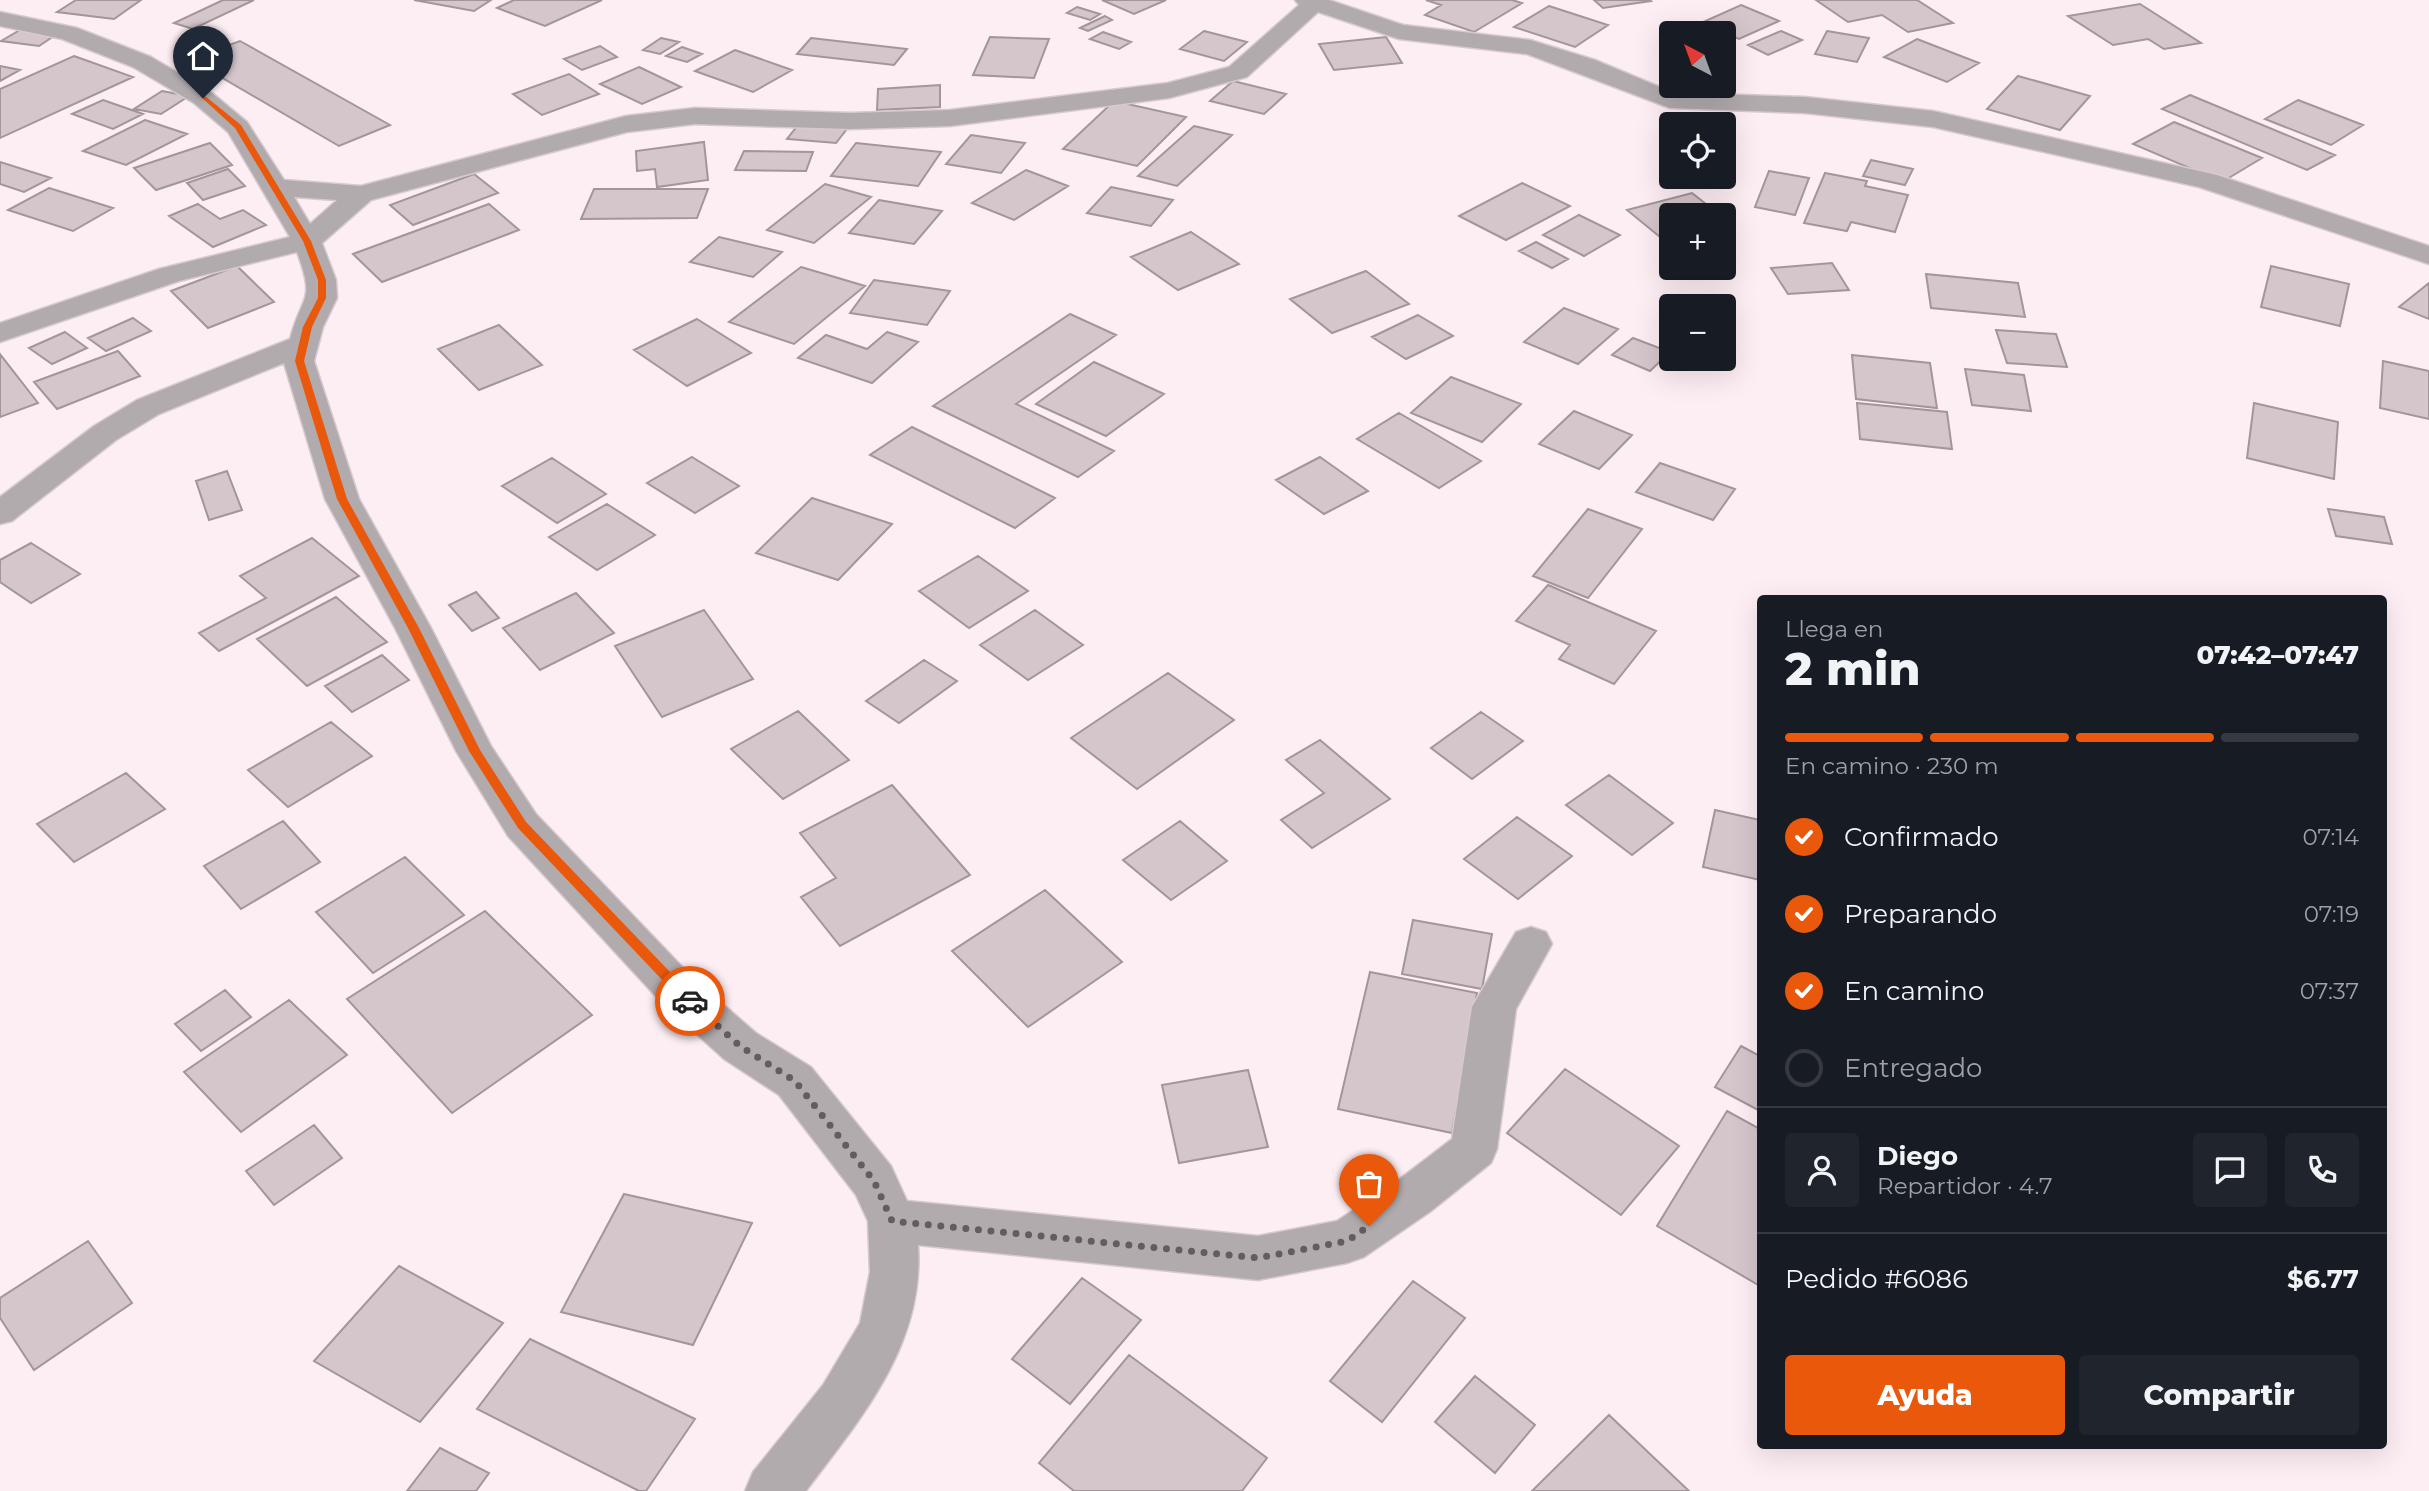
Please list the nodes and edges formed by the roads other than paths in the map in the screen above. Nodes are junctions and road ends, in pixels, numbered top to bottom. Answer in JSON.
{"nodes":[{"id":1,"x":1311,"y":2,"type":"edge"},
{"id":2,"x":0,"y":19,"type":"edge"},
{"id":3,"x":277,"y":188,"type":"junction"},
{"id":4,"x":362,"y":194,"type":"junction"},
{"id":5,"x":307,"y":241,"type":"junction"},
{"id":6,"x":2429,"y":255,"type":"edge"},
{"id":7,"x":0,"y":333,"type":"edge"},
{"id":8,"x":304,"y":344,"type":"junction"},
{"id":9,"x":0,"y":513,"type":"edge"},
{"id":10,"x":1531,"y":944,"type":"dead end"},
{"id":11,"x":892,"y":1221,"type":"junction"},
{"id":12,"x":772,"y":1491,"type":"edge"}],
"edges":[{"from":1,"to":4,"type":"street"},
{"from":1,"to":6,"type":"street"},
{"from":2,"to":3,"type":"street"},
{"from":3,"to":4,"type":"street"},
{"from":3,"to":5,"type":"street"},
{"from":4,"to":5,"type":"street"},
{"from":5,"to":7,"type":"street"},
{"from":5,"to":8,"type":"street"},
{"from":8,"to":9,"type":"street"},
{"from":8,"to":11,"type":"street"},
{"from":10,"to":11,"type":"street"},
{"from":11,"to":12,"type":"street"}]}
